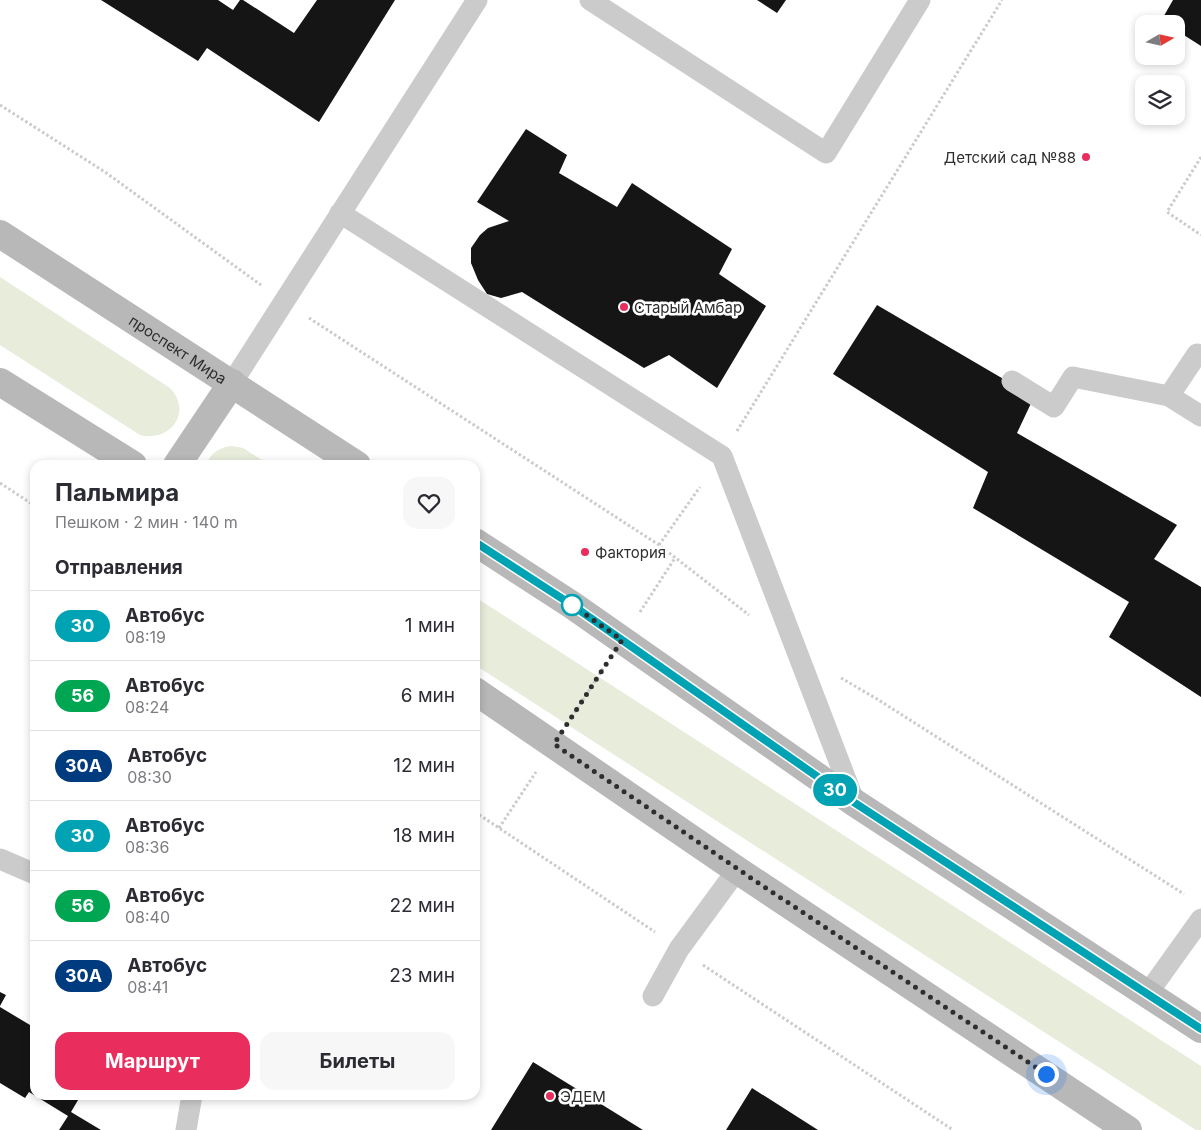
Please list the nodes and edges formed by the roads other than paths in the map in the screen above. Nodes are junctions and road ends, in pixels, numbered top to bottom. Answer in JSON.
{"nodes":[{"id":1,"x":477,"y":0,"type":"edge"},
{"id":2,"x":590,"y":0,"type":"edge"},
{"id":3,"x":920,"y":0,"type":"edge"},
{"id":4,"x":340,"y":213,"type":"junction"},
{"id":5,"x":0,"y":234,"type":"edge"},
{"id":6,"x":1198,"y":354,"type":"dead end"},
{"id":7,"x":1012,"y":381,"type":"dead end"},
{"id":8,"x":0,"y":382,"type":"edge"},
{"id":9,"x":232,"y":383,"type":"junction"},
{"id":10,"x":1169,"y":396,"type":"junction"},
{"id":11,"x":1201,"y":416,"type":"edge"},
{"id":12,"x":124,"y":460,"type":"edge"},
{"id":13,"x":180,"y":460,"type":"edge"},
{"id":14,"x":350,"y":460,"type":"edge"},
{"id":15,"x":480,"y":545,"type":"edge"},
{"id":16,"x":480,"y":694,"type":"edge"},
{"id":17,"x":855,"y":803,"type":"junction"},
{"id":18,"x":0,"y":859,"type":"edge"},
{"id":19,"x":737,"y":870,"type":"junction"},
{"id":20,"x":30,"y":872,"type":"edge"},
{"id":21,"x":1201,"y":919,"type":"edge"},
{"id":22,"x":1148,"y":993,"type":"junction"},
{"id":23,"x":653,"y":996,"type":"dead end"},
{"id":24,"x":1201,"y":1029,"type":"edge"},
{"id":25,"x":191,"y":1100,"type":"edge"},
{"id":26,"x":186,"y":1130,"type":"edge"},
{"id":27,"x":1128,"y":1130,"type":"edge"}],
"edges":[{"from":1,"to":4,"type":"lane"},
{"from":2,"to":3,"type":"lane"},
{"from":4,"to":9,"type":"lane"},
{"from":4,"to":17,"type":"lane"},
{"from":5,"to":9,"type":"main road","name":"проспект Мира"},
{"from":6,"to":10,"type":"lane"},
{"from":7,"to":10,"type":"lane"},
{"from":8,"to":12,"type":"main road"},
{"from":9,"to":13,"type":"main road"},
{"from":9,"to":14,"type":"main road","name":"проспект Мира"},
{"from":10,"to":11,"type":"lane"},
{"from":15,"to":17,"type":"main road"},
{"from":16,"to":19,"type":"main road"},
{"from":17,"to":22,"type":"main road"},
{"from":18,"to":20,"type":"lane"},
{"from":19,"to":23,"type":"lane"},
{"from":19,"to":27,"type":"main road"},
{"from":21,"to":22,"type":"lane"},
{"from":22,"to":24,"type":"main road"},
{"from":25,"to":26,"type":"lane"}]}
